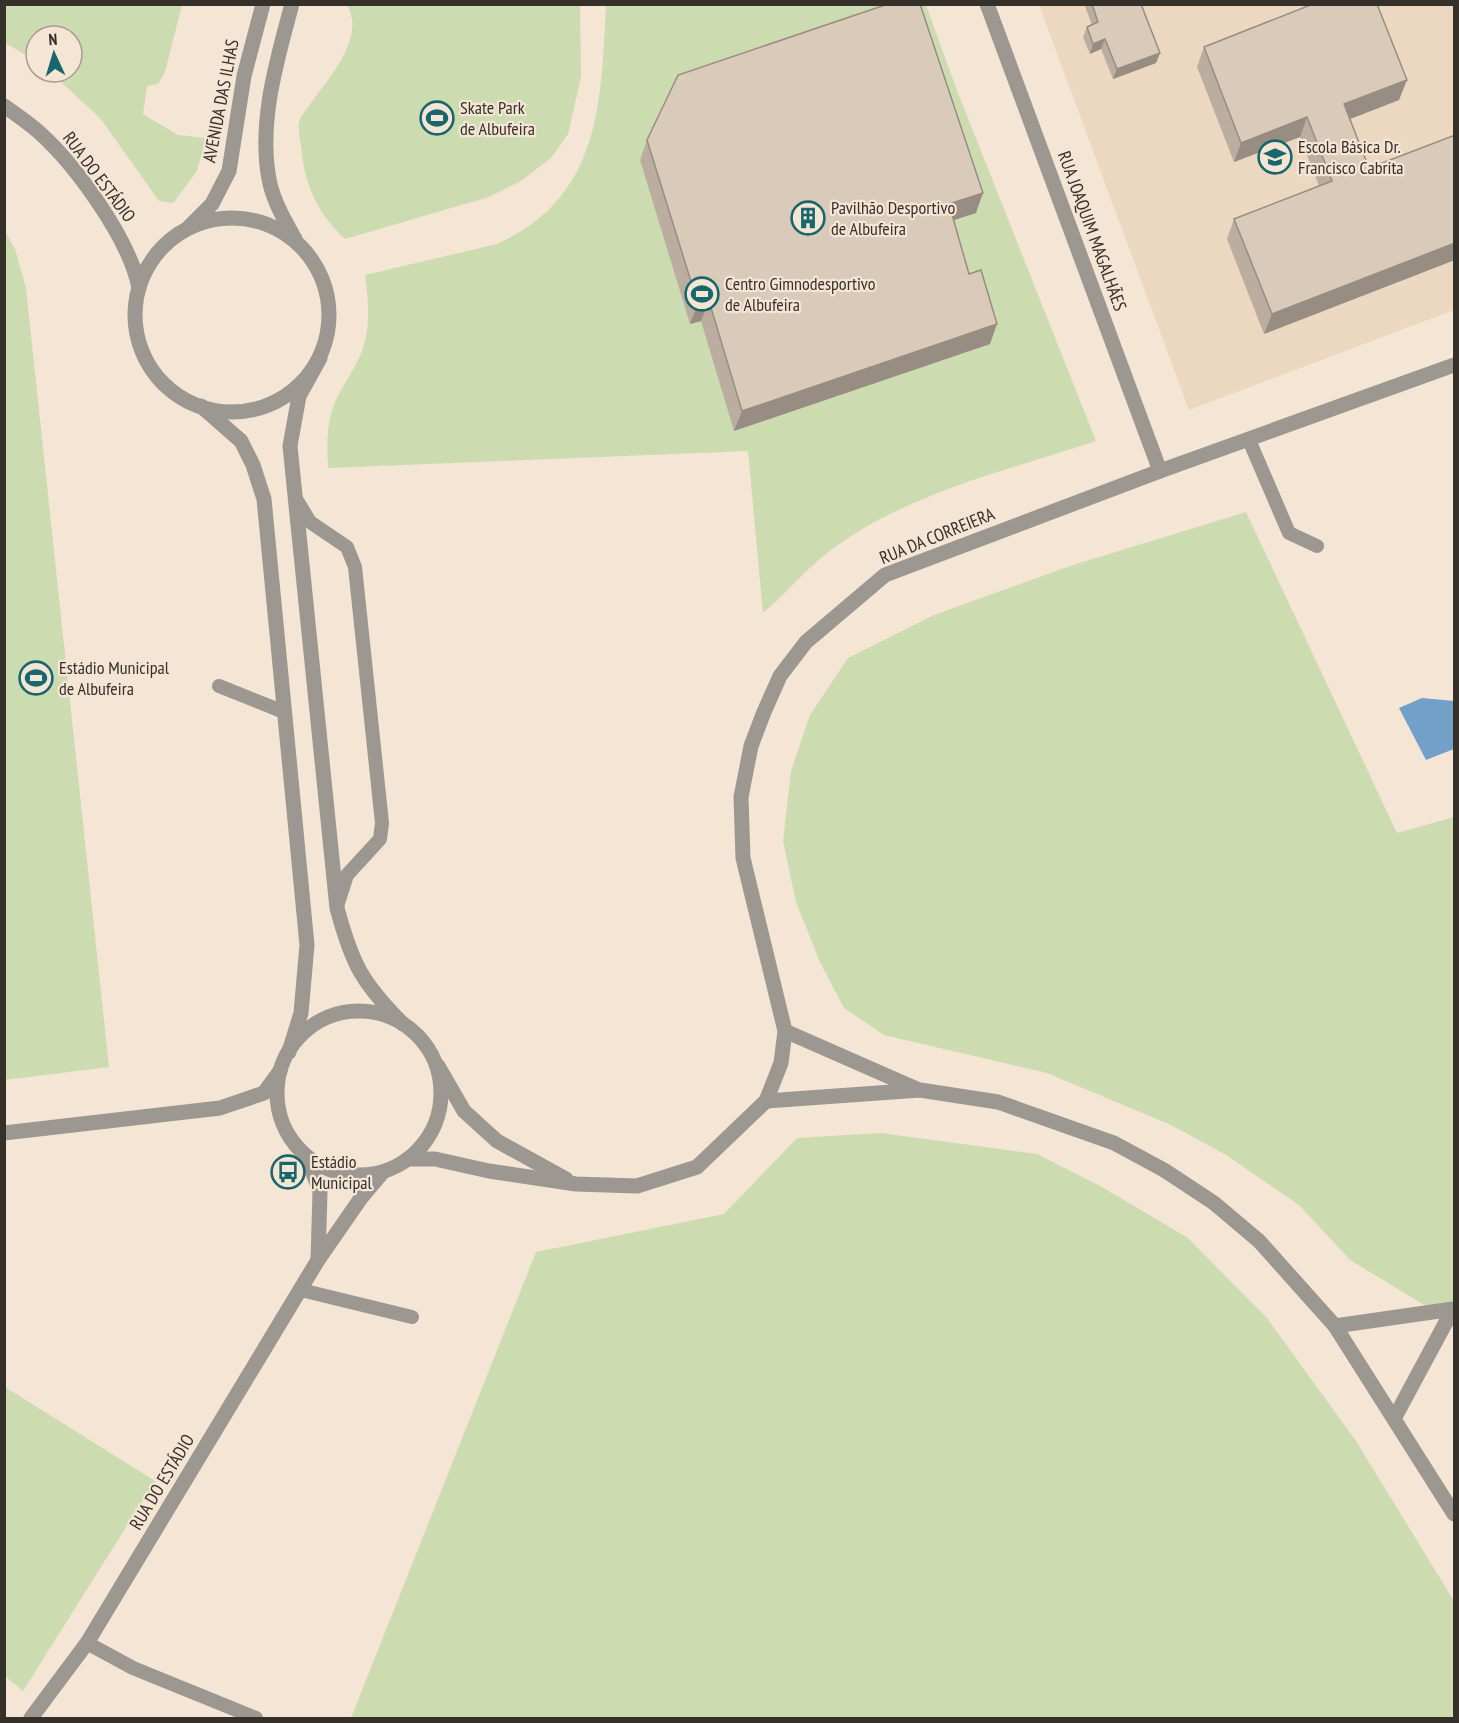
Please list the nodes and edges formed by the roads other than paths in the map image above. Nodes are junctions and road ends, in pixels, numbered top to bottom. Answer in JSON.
{"nodes":[{"id":1,"x":263,"y":4,"type":"edge"},
{"id":2,"x":292,"y":4,"type":"edge"},
{"id":3,"x":987,"y":4,"type":"edge"},
{"id":4,"x":4,"y":106,"type":"edge"},
{"id":5,"x":187,"y":229,"type":"junction"},
{"id":6,"x":296,"y":242,"type":"junction"},
{"id":7,"x":139,"y":288,"type":"junction"},
{"id":8,"x":320,"y":358,"type":"junction"},
{"id":9,"x":1455,"y":365,"type":"edge"},
{"id":10,"x":201,"y":406,"type":"junction"},
{"id":11,"x":1249,"y":440,"type":"junction"},
{"id":12,"x":1160,"y":471,"type":"junction"},
{"id":13,"x":296,"y":499,"type":"junction"},
{"id":14,"x":1317,"y":546,"type":"dead end"},
{"id":15,"x":219,"y":686,"type":"dead end"},
{"id":16,"x":284,"y":712,"type":"junction"},
{"id":17,"x":337,"y":908,"type":"junction"},
{"id":18,"x":403,"y":1024,"type":"junction"},
{"id":19,"x":785,"y":1031,"type":"junction"},
{"id":20,"x":289,"y":1052,"type":"junction"},
{"id":21,"x":438,"y":1066,"type":"junction"},
{"id":22,"x":280,"y":1071,"type":"junction"},
{"id":23,"x":920,"y":1090,"type":"junction"},
{"id":24,"x":766,"y":1101,"type":"junction"},
{"id":25,"x":4,"y":1133,"type":"edge"},
{"id":26,"x":307,"y":1157,"type":"junction"},
{"id":27,"x":410,"y":1159,"type":"junction"},
{"id":28,"x":383,"y":1172,"type":"junction"},
{"id":29,"x":576,"y":1184,"type":"junction"},
{"id":30,"x":318,"y":1260,"type":"junction"},
{"id":31,"x":301,"y":1290,"type":"junction"},
{"id":32,"x":412,"y":1317,"type":"dead end"},
{"id":33,"x":1335,"y":1326,"type":"junction"},
{"id":34,"x":1395,"y":1418,"type":"junction"},
{"id":35,"x":1455,"y":1514,"type":"edge"},
{"id":36,"x":87,"y":1643,"type":"junction"},
{"id":37,"x":31,"y":1719,"type":"edge"},
{"id":38,"x":256,"y":1719,"type":"edge"}],
"edges":[{"from":1,"to":5,"type":"street","name":"AVENIDA DAS ILHAS"},
{"from":2,"to":6,"type":"street"},
{"from":3,"to":12,"type":"street","name":"RUA JOAQUIM MAGALHÃES"},
{"from":4,"to":7,"type":"street","name":"RUA DO ESTÁDIO"},
{"from":5,"to":6,"type":"street"},
{"from":5,"to":7,"type":"street"},
{"from":6,"to":8,"type":"street"},
{"from":7,"to":10,"type":"street"},
{"from":8,"to":10,"type":"street"},
{"from":8,"to":13,"type":"street"},
{"from":9,"to":11,"type":"street","name":"RUA DA CORREIERA"},
{"from":10,"to":16,"type":"street"},
{"from":11,"to":12,"type":"street","name":"RUA DA CORREIERA"},
{"from":11,"to":14,"type":"lane"},
{"from":12,"to":19,"type":"street","name":"RUA DA CORREIERA"},
{"from":13,"to":17,"type":"street"},
{"from":13,"to":17,"type":"lane"},
{"from":15,"to":16,"type":"lane"},
{"from":16,"to":20,"type":"street"},
{"from":17,"to":18,"type":"street"},
{"from":18,"to":20,"type":"street","name":"RUA DO ESTÁDIO"},
{"from":18,"to":21,"type":"street","name":"RUA DO ESTÁDIO"},
{"from":19,"to":23,"type":"street"},
{"from":19,"to":24,"type":"street","name":"RUA DA CORREIERA"},
{"from":20,"to":22,"type":"street","name":"RUA DO ESTÁDIO"},
{"from":21,"to":27,"type":"street","name":"RUA DO ESTÁDIO"},
{"from":21,"to":29,"type":"street"},
{"from":22,"to":25,"type":"street","name":"RUA DO ESTÁDIO"},
{"from":22,"to":26,"type":"street","name":"RUA DO ESTÁDIO"},
{"from":23,"to":24,"type":"street"},
{"from":23,"to":33,"type":"street"},
{"from":24,"to":29,"type":"street","name":"RUA DA CORREIERA"},
{"from":26,"to":28,"type":"street","name":"RUA DO ESTÁDIO"},
{"from":26,"to":30,"type":"street","name":"RUA DO ESTÁDIO"},
{"from":27,"to":28,"type":"street","name":"RUA DO ESTÁDIO"},
{"from":27,"to":29,"type":"street","name":"RUA DA CORREIERA"},
{"from":28,"to":30,"type":"street","name":"RUA DO ESTÁDIO"},
{"from":30,"to":31,"type":"street","name":"RUA DO ESTÁDIO"},
{"from":31,"to":32,"type":"lane"},
{"from":31,"to":36,"type":"street","name":"RUA DO ESTÁDIO"},
{"from":33,"to":34,"type":"street"},
{"from":33,"to":34,"type":"street"},
{"from":34,"to":35,"type":"street"},
{"from":36,"to":37,"type":"street","name":"RUA DO ESTÁDIO"},
{"from":36,"to":38,"type":"lane"}]}
